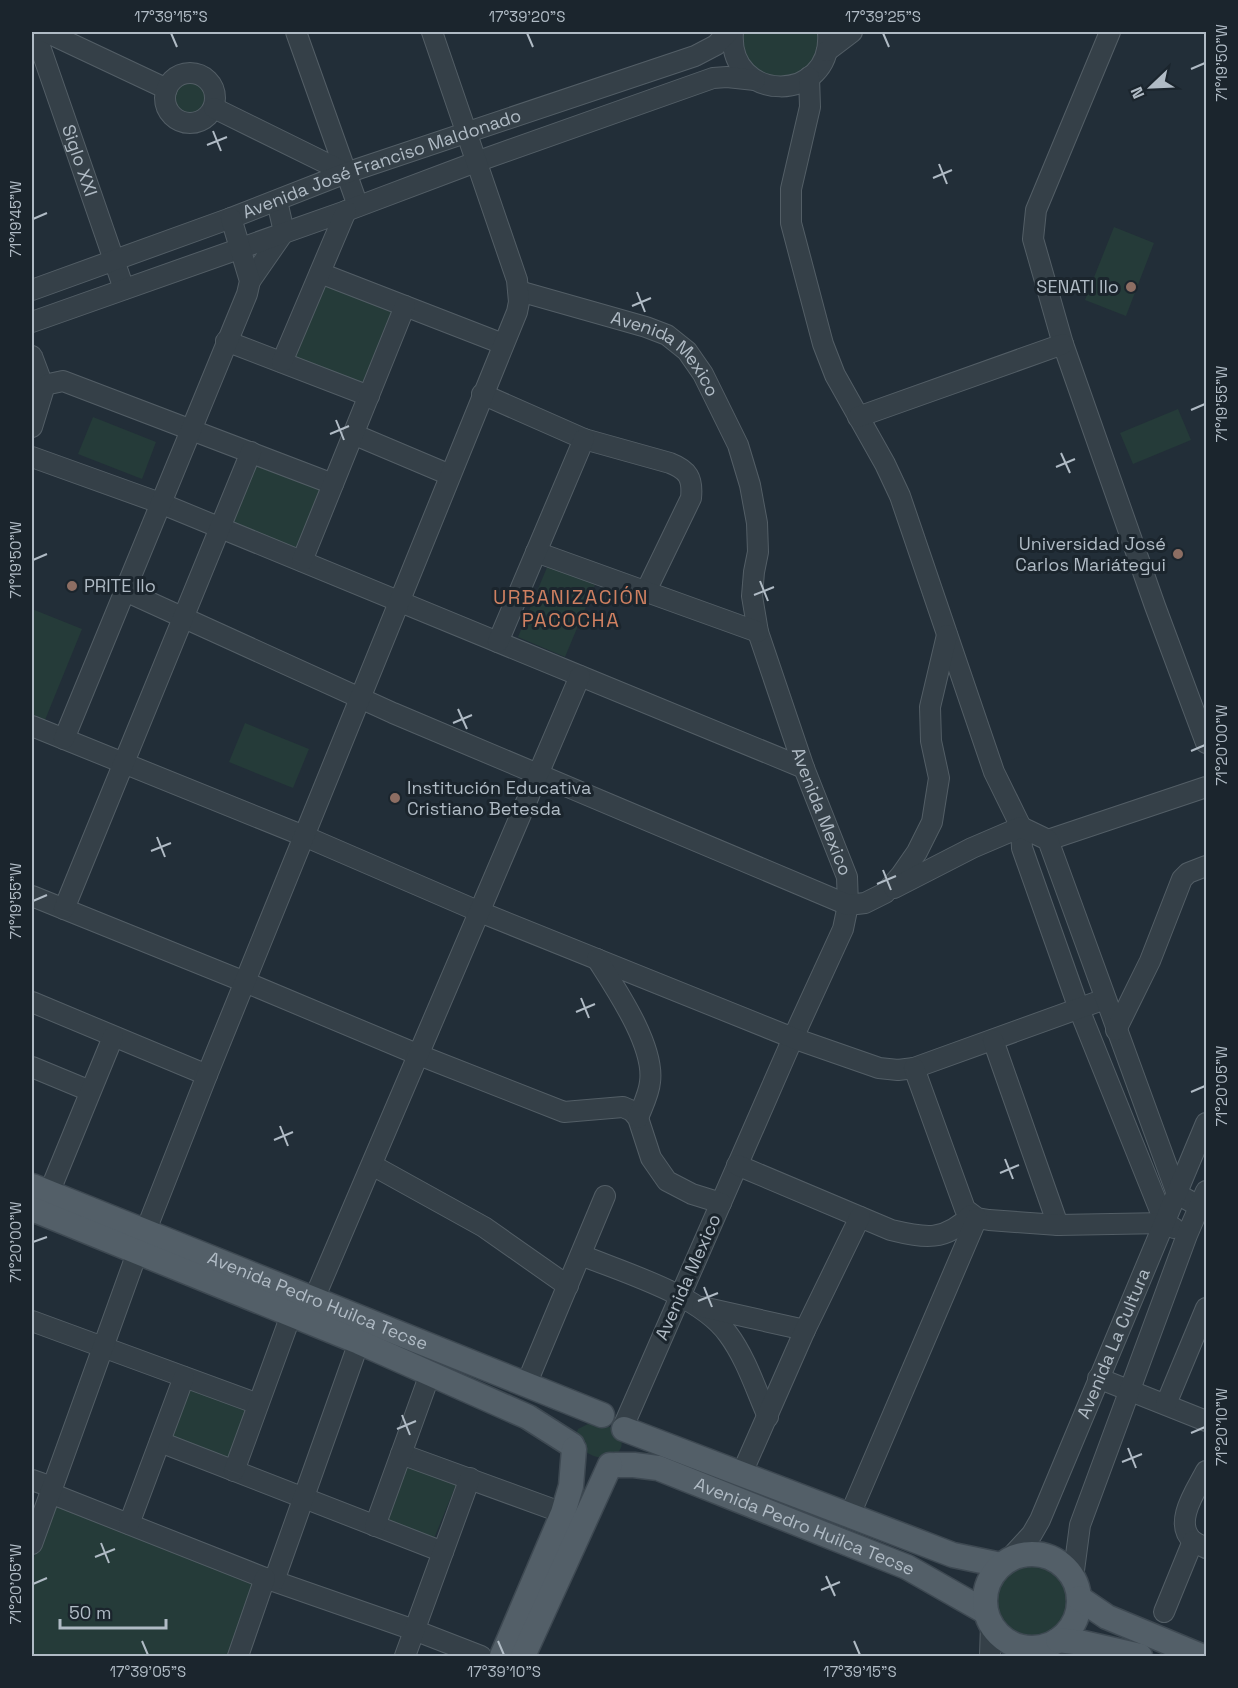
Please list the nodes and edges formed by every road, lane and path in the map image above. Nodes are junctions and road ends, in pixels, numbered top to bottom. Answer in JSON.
{"nodes":[{"id":1,"x":35,"y":32,"type":"edge"},
{"id":2,"x":46,"y":32,"type":"edge"},
{"id":3,"x":296,"y":32,"type":"edge"},
{"id":4,"x":432,"y":32,"type":"edge"},
{"id":5,"x":728,"y":32,"type":"edge"},
{"id":6,"x":733,"y":32,"type":"edge"},
{"id":7,"x":852,"y":32,"type":"edge"},
{"id":8,"x":1110,"y":32,"type":"edge"},
{"id":9,"x":828,"y":41,"type":"edge"},
{"id":10,"x":809,"y":77,"type":"junction"},
{"id":11,"x":755,"y":80,"type":"junction"},
{"id":12,"x":166,"y":88,"type":"junction"},
{"id":13,"x":214,"y":108,"type":"junction"},
{"id":14,"x":465,"y":132,"type":"junction"},
{"id":15,"x":476,"y":162,"type":"junction"},
{"id":16,"x":346,"y":173,"type":"junction"},
{"id":17,"x":277,"y":201,"type":"junction"},
{"id":18,"x":352,"y":209,"type":"junction"},
{"id":19,"x":231,"y":219,"type":"junction"},
{"id":20,"x":284,"y":232,"type":"junction"},
{"id":21,"x":239,"y":248,"type":"junction"},
{"id":22,"x":114,"y":260,"type":"junction"},
{"id":23,"x":320,"y":273,"type":"junction"},
{"id":24,"x":250,"y":281,"type":"junction"},
{"id":25,"x":124,"y":289,"type":"junction"},
{"id":26,"x":32,"y":290,"type":"edge"},
{"id":27,"x":519,"y":291,"type":"junction"},
{"id":28,"x":405,"y":306,"type":"junction"},
{"id":29,"x":32,"y":322,"type":"edge"},
{"id":30,"x":226,"y":341,"type":"junction"},
{"id":31,"x":503,"y":344,"type":"junction"},
{"id":32,"x":1063,"y":344,"type":"junction"},
{"id":33,"x":32,"y":356,"type":"edge"},
{"id":34,"x":282,"y":362,"type":"junction"},
{"id":35,"x":483,"y":394,"type":"junction"},
{"id":36,"x":369,"y":396,"type":"junction"},
{"id":37,"x":38,"y":397,"type":"edge"},
{"id":38,"x":858,"y":417,"type":"junction"},
{"id":39,"x":32,"y":427,"type":"edge"},
{"id":40,"x":191,"y":429,"type":"junction"},
{"id":41,"x":353,"y":434,"type":"junction"},
{"id":42,"x":584,"y":439,"type":"junction"},
{"id":43,"x":251,"y":452,"type":"junction"},
{"id":44,"x":32,"y":457,"type":"edge"},
{"id":45,"x":450,"y":475,"type":"junction"},
{"id":46,"x":333,"y":484,"type":"junction"},
{"id":47,"x":160,"y":503,"type":"junction"},
{"id":48,"x":220,"y":528,"type":"junction"},
{"id":49,"x":536,"y":552,"type":"junction"},
{"id":50,"x":302,"y":561,"type":"junction"},
{"id":51,"x":124,"y":591,"type":"junction"},
{"id":52,"x":646,"y":591,"type":"junction"},
{"id":53,"x":399,"y":600,"type":"junction"},
{"id":54,"x":184,"y":617,"type":"junction"},
{"id":55,"x":758,"y":632,"type":"junction"},
{"id":56,"x":947,"y":635,"type":"junction"},
{"id":57,"x":498,"y":642,"type":"junction"},
{"id":58,"x":580,"y":676,"type":"junction"},
{"id":59,"x":362,"y":698,"type":"junction"},
{"id":60,"x":32,"y":727,"type":"edge"},
{"id":61,"x":64,"y":740,"type":"junction"},
{"id":62,"x":1206,"y":743,"type":"edge"},
{"id":63,"x":124,"y":764,"type":"junction"},
{"id":64,"x":804,"y":768,"type":"junction"},
{"id":65,"x":539,"y":774,"type":"junction"},
{"id":66,"x":1206,"y":787,"type":"edge"},
{"id":67,"x":1021,"y":827,"type":"junction"},
{"id":68,"x":304,"y":836,"type":"junction"},
{"id":69,"x":1048,"y":840,"type":"junction"},
{"id":70,"x":1206,"y":866,"type":"edge"},
{"id":71,"x":885,"y":892,"type":"junction"},
{"id":72,"x":32,"y":896,"type":"edge"},
{"id":73,"x":848,"y":905,"type":"junction"},
{"id":74,"x":64,"y":909,"type":"junction"},
{"id":75,"x":480,"y":912,"type":"junction"},
{"id":76,"x":597,"y":959,"type":"junction"},
{"id":77,"x":245,"y":982,"type":"junction"},
{"id":78,"x":1105,"y":999,"type":"junction"},
{"id":79,"x":32,"y":1002,"type":"edge"},
{"id":80,"x":1079,"y":1009,"type":"junction"},
{"id":81,"x":1116,"y":1030,"type":"junction"},
{"id":82,"x":113,"y":1037,"type":"junction"},
{"id":83,"x":793,"y":1038,"type":"junction"},
{"id":84,"x":993,"y":1040,"type":"junction"},
{"id":85,"x":419,"y":1055,"type":"junction"},
{"id":86,"x":32,"y":1067,"type":"edge"},
{"id":87,"x":914,"y":1068,"type":"junction"},
{"id":88,"x":207,"y":1075,"type":"junction"},
{"id":89,"x":90,"y":1091,"type":"junction"},
{"id":90,"x":638,"y":1118,"type":"junction"},
{"id":91,"x":1206,"y":1123,"type":"edge"},
{"id":92,"x":372,"y":1165,"type":"junction"},
{"id":93,"x":737,"y":1165,"type":"junction"},
{"id":94,"x":40,"y":1189,"type":"edge"},
{"id":95,"x":1177,"y":1194,"type":"junction"},
{"id":96,"x":605,"y":1196,"type":"dead end"},
{"id":97,"x":721,"y":1203,"type":"junction"},
{"id":98,"x":1204,"y":1203,"type":"edge"},
{"id":99,"x":32,"y":1209,"type":"edge"},
{"id":100,"x":974,"y":1216,"type":"junction"},
{"id":101,"x":860,"y":1217,"type":"junction"},
{"id":102,"x":1166,"y":1223,"type":"junction"},
{"id":103,"x":1058,"y":1225,"type":"junction"},
{"id":104,"x":146,"y":1231,"type":"junction"},
{"id":105,"x":1187,"y":1235,"type":"junction"},
{"id":106,"x":137,"y":1253,"type":"junction"},
{"id":107,"x":581,"y":1255,"type":"junction"},
{"id":108,"x":568,"y":1286,"type":"junction"},
{"id":109,"x":680,"y":1296,"type":"junction"},
{"id":110,"x":314,"y":1299,"type":"junction"},
{"id":111,"x":700,"y":1307,"type":"junction"},
{"id":112,"x":1206,"y":1308,"type":"edge"},
{"id":113,"x":298,"y":1318,"type":"junction"},
{"id":114,"x":32,"y":1321,"type":"edge"},
{"id":115,"x":805,"y":1330,"type":"junction"},
{"id":116,"x":359,"y":1342,"type":"junction"},
{"id":117,"x":104,"y":1347,"type":"junction"},
{"id":118,"x":430,"y":1374,"type":"junction"},
{"id":119,"x":184,"y":1377,"type":"junction"},
{"id":120,"x":1098,"y":1378,"type":"junction"},
{"id":121,"x":526,"y":1385,"type":"junction"},
{"id":122,"x":1130,"y":1390,"type":"junction"},
{"id":123,"x":258,"y":1404,"type":"junction"},
{"id":124,"x":1166,"y":1404,"type":"junction"},
{"id":125,"x":768,"y":1417,"type":"junction"},
{"id":126,"x":1206,"y":1421,"type":"edge"},
{"id":127,"x":616,"y":1424,"type":"junction"},
{"id":128,"x":160,"y":1442,"type":"junction"},
{"id":129,"x":573,"y":1447,"type":"junction"},
{"id":130,"x":401,"y":1454,"type":"junction"},
{"id":131,"x":613,"y":1465,"type":"junction"},
{"id":132,"x":234,"y":1471,"type":"junction"},
{"id":133,"x":1206,"y":1471,"type":"edge"},
{"id":134,"x":742,"y":1473,"type":"junction"},
{"id":135,"x":470,"y":1478,"type":"junction"},
{"id":136,"x":32,"y":1480,"type":"edge"},
{"id":137,"x":51,"y":1490,"type":"junction"},
{"id":138,"x":303,"y":1498,"type":"junction"},
{"id":139,"x":563,"y":1513,"type":"junction"},
{"id":140,"x":849,"y":1516,"type":"junction"},
{"id":141,"x":129,"y":1524,"type":"junction"},
{"id":142,"x":375,"y":1526,"type":"junction"},
{"id":143,"x":32,"y":1544,"type":"edge"},
{"id":144,"x":1200,"y":1544,"type":"edge"},
{"id":145,"x":443,"y":1552,"type":"junction"},
{"id":146,"x":1006,"y":1562,"type":"junction"},
{"id":147,"x":270,"y":1580,"type":"junction"},
{"id":148,"x":1076,"y":1588,"type":"junction"},
{"id":149,"x":1164,"y":1612,"type":"dead end"},
{"id":150,"x":989,"y":1618,"type":"junction"},
{"id":151,"x":414,"y":1630,"type":"junction"},
{"id":152,"x":1058,"y":1640,"type":"junction"},
{"id":153,"x":1031,"y":1652,"type":"edge"},
{"id":154,"x":238,"y":1656,"type":"edge"},
{"id":155,"x":405,"y":1656,"type":"edge"},
{"id":156,"x":481,"y":1656,"type":"edge"},
{"id":157,"x":502,"y":1656,"type":"edge"},
{"id":158,"x":523,"y":1656,"type":"edge"},
{"id":159,"x":990,"y":1656,"type":"edge"},
{"id":160,"x":1137,"y":1656,"type":"edge"},
{"id":161,"x":1201,"y":1656,"type":"edge"}],
"edges":[{"from":1,"to":22,"type":"street","name":"Siglo XXI"},
{"from":2,"to":12,"type":"street"},
{"from":3,"to":16,"type":"street"},
{"from":4,"to":14,"type":"street"},
{"from":5,"to":14,"type":"street","name":"Avenida José Franciso Maldonado"},
{"from":6,"to":11,"type":"street"},
{"from":7,"to":9,"type":"street"},
{"from":8,"to":32,"type":"street"},
{"from":9,"to":10,"type":"street"},
{"from":10,"to":11,"type":"street"},
{"from":10,"to":38,"type":"street"},
{"from":11,"to":15,"type":"street"},
{"from":12,"to":13,"type":"street"},
{"from":12,"to":13,"type":"street"},
{"from":13,"to":16,"type":"street"},
{"from":14,"to":15,"type":"street"},
{"from":14,"to":16,"type":"street","name":"Avenida José Franciso Maldonado"},
{"from":15,"to":18,"type":"street"},
{"from":15,"to":27,"type":"street"},
{"from":16,"to":17,"type":"street","name":"Avenida José Franciso Maldonado"},
{"from":16,"to":18,"type":"street"},
{"from":17,"to":19,"type":"street","name":"Avenida José Franciso Maldonado"},
{"from":17,"to":20,"type":"street"},
{"from":18,"to":20,"type":"street"},
{"from":18,"to":23,"type":"street"},
{"from":19,"to":21,"type":"street"},
{"from":19,"to":22,"type":"street","name":"Avenida José Franciso Maldonado"},
{"from":20,"to":21,"type":"street"},
{"from":20,"to":24,"type":"street"},
{"from":21,"to":24,"type":"street"},
{"from":21,"to":25,"type":"street"},
{"from":22,"to":25,"type":"street","name":"Siglo XXI"},
{"from":22,"to":26,"type":"street","name":"Avenida José Franciso Maldonado"},
{"from":23,"to":28,"type":"street"},
{"from":23,"to":34,"type":"street"},
{"from":24,"to":30,"type":"street"},
{"from":25,"to":29,"type":"street"},
{"from":27,"to":31,"type":"street"},
{"from":27,"to":55,"type":"street","name":"Avenida Mexico"},
{"from":28,"to":31,"type":"street"},
{"from":28,"to":36,"type":"street"},
{"from":30,"to":34,"type":"street"},
{"from":30,"to":40,"type":"street"},
{"from":31,"to":35,"type":"street"},
{"from":32,"to":38,"type":"street"},
{"from":32,"to":62,"type":"street"},
{"from":33,"to":37,"type":"street"},
{"from":34,"to":36,"type":"street"},
{"from":35,"to":42,"type":"street"},
{"from":35,"to":45,"type":"street"},
{"from":36,"to":41,"type":"street"},
{"from":37,"to":39,"type":"street"},
{"from":37,"to":40,"type":"street"},
{"from":38,"to":56,"type":"street"},
{"from":40,"to":43,"type":"street"},
{"from":40,"to":47,"type":"street"},
{"from":41,"to":45,"type":"street"},
{"from":41,"to":46,"type":"street"},
{"from":42,"to":49,"type":"street"},
{"from":42,"to":52,"type":"street"},
{"from":43,"to":46,"type":"street"},
{"from":43,"to":48,"type":"street"},
{"from":44,"to":47,"type":"street"},
{"from":45,"to":53,"type":"street"},
{"from":46,"to":50,"type":"street"},
{"from":47,"to":48,"type":"street"},
{"from":47,"to":51,"type":"street"},
{"from":48,"to":50,"type":"street"},
{"from":48,"to":54,"type":"street"},
{"from":49,"to":52,"type":"street"},
{"from":49,"to":57,"type":"street"},
{"from":50,"to":53,"type":"street"},
{"from":51,"to":54,"type":"street"},
{"from":51,"to":61,"type":"street"},
{"from":52,"to":55,"type":"street"},
{"from":53,"to":57,"type":"street"},
{"from":53,"to":59,"type":"street"},
{"from":54,"to":59,"type":"street"},
{"from":54,"to":63,"type":"street"},
{"from":55,"to":64,"type":"street","name":"Avenida Mexico"},
{"from":56,"to":67,"type":"street"},
{"from":56,"to":71,"type":"street"},
{"from":57,"to":58,"type":"street"},
{"from":58,"to":64,"type":"street"},
{"from":58,"to":65,"type":"street"},
{"from":59,"to":65,"type":"street"},
{"from":59,"to":68,"type":"street"},
{"from":60,"to":61,"type":"street"},
{"from":61,"to":63,"type":"street"},
{"from":63,"to":68,"type":"street"},
{"from":63,"to":74,"type":"street"},
{"from":64,"to":73,"type":"street","name":"Avenida Mexico"},
{"from":65,"to":73,"type":"street"},
{"from":65,"to":75,"type":"street"},
{"from":66,"to":69,"type":"street"},
{"from":67,"to":69,"type":"street"},
{"from":67,"to":71,"type":"street"},
{"from":67,"to":80,"type":"street"},
{"from":68,"to":75,"type":"street"},
{"from":68,"to":77,"type":"street"},
{"from":69,"to":78,"type":"street"},
{"from":70,"to":81,"type":"street"},
{"from":71,"to":73,"type":"street"},
{"from":72,"to":74,"type":"street"},
{"from":73,"to":83,"type":"street","name":"Avenida Mexico"},
{"from":74,"to":77,"type":"street"},
{"from":75,"to":76,"type":"street"},
{"from":75,"to":85,"type":"street"},
{"from":76,"to":83,"type":"street"},
{"from":76,"to":90,"type":"street"},
{"from":77,"to":85,"type":"street"},
{"from":77,"to":88,"type":"street"},
{"from":78,"to":80,"type":"street"},
{"from":78,"to":81,"type":"street"},
{"from":79,"to":82,"type":"street"},
{"from":80,"to":84,"type":"street"},
{"from":80,"to":102,"type":"street"},
{"from":81,"to":95,"type":"street"},
{"from":82,"to":88,"type":"street"},
{"from":82,"to":89,"type":"street"},
{"from":83,"to":87,"type":"street"},
{"from":83,"to":93,"type":"street","name":"Avenida Mexico"},
{"from":84,"to":87,"type":"street"},
{"from":84,"to":103,"type":"street"},
{"from":85,"to":90,"type":"street"},
{"from":85,"to":92,"type":"street"},
{"from":86,"to":89,"type":"street"},
{"from":87,"to":100,"type":"street"},
{"from":88,"to":104,"type":"street"},
{"from":89,"to":94,"type":"street"},
{"from":90,"to":97,"type":"street"},
{"from":91,"to":95,"type":"street","name":"Avenida La Cultura"},
{"from":92,"to":108,"type":"street"},
{"from":92,"to":110,"type":"street"},
{"from":93,"to":97,"type":"street","name":"Avenida Mexico"},
{"from":93,"to":101,"type":"street"},
{"from":94,"to":104,"type":"main road","name":"Avenida Pedro Huilca Tecse"},
{"from":95,"to":98,"type":"street"},
{"from":95,"to":102,"type":"street","name":"Avenida La Cultura"},
{"from":96,"to":107,"type":"street"},
{"from":97,"to":109,"type":"street","name":"Avenida Mexico"},
{"from":98,"to":105,"type":"street","name":"Avenida La Cultura"},
{"from":99,"to":106,"type":"main road","name":"Avenida Pedro Huilca Tecse"},
{"from":100,"to":101,"type":"street"},
{"from":100,"to":103,"type":"street"},
{"from":100,"to":140,"type":"street"},
{"from":101,"to":115,"type":"street"},
{"from":102,"to":103,"type":"street"},
{"from":102,"to":105,"type":"street"},
{"from":102,"to":120,"type":"street","name":"Avenida La Cultura"},
{"from":104,"to":106,"type":"street"},
{"from":104,"to":110,"type":"main road","name":"Avenida Pedro Huilca Tecse"},
{"from":105,"to":122,"type":"street","name":"Avenida La Cultura"},
{"from":106,"to":113,"type":"main road","name":"Avenida Pedro Huilca Tecse"},
{"from":106,"to":117,"type":"street"},
{"from":107,"to":108,"type":"street"},
{"from":107,"to":109,"type":"street"},
{"from":108,"to":121,"type":"street"},
{"from":109,"to":111,"type":"street"},
{"from":109,"to":127,"type":"street","name":"Avenida Mexico"},
{"from":110,"to":113,"type":"street"},
{"from":110,"to":121,"type":"main road","name":"Avenida Pedro Huilca Tecse"},
{"from":111,"to":115,"type":"street"},
{"from":111,"to":125,"type":"street"},
{"from":112,"to":124,"type":"street"},
{"from":113,"to":116,"type":"main road","name":"Avenida Pedro Huilca Tecse"},
{"from":113,"to":123,"type":"street"},
{"from":114,"to":117,"type":"street"},
{"from":115,"to":125,"type":"street"},
{"from":116,"to":118,"type":"main road","name":"Avenida Pedro Huilca Tecse"},
{"from":116,"to":138,"type":"street"},
{"from":117,"to":119,"type":"street"},
{"from":117,"to":137,"type":"street"},
{"from":118,"to":129,"type":"main road","name":"Avenida Pedro Huilca Tecse"},
{"from":118,"to":130,"type":"street"},
{"from":119,"to":123,"type":"street"},
{"from":119,"to":128,"type":"street"},
{"from":120,"to":122,"type":"street"},
{"from":120,"to":146,"type":"street","name":"Avenida La Cultura"},
{"from":121,"to":127,"type":"main road","name":"Avenida Pedro Huilca Tecse"},
{"from":122,"to":124,"type":"street"},
{"from":122,"to":148,"type":"street","name":"Avenida La Cultura"},
{"from":123,"to":132,"type":"street"},
{"from":124,"to":126,"type":"street"},
{"from":125,"to":134,"type":"street"},
{"from":127,"to":129,"type":"main road"},
{"from":127,"to":131,"type":"main road"},
{"from":127,"to":134,"type":"main road","name":"Avenida Pedro Huilca Tecse"},
{"from":128,"to":132,"type":"street"},
{"from":128,"to":141,"type":"street"},
{"from":129,"to":131,"type":"main road"},
{"from":129,"to":139,"type":"main road"},
{"from":130,"to":135,"type":"street"},
{"from":130,"to":142,"type":"street"},
{"from":131,"to":150,"type":"main road","name":"Avenida Pedro Huilca Tecse"},
{"from":131,"to":158,"type":"main road"},
{"from":132,"to":138,"type":"street"},
{"from":133,"to":144,"type":"street"},
{"from":134,"to":140,"type":"main road","name":"Avenida Pedro Huilca Tecse"},
{"from":135,"to":139,"type":"street"},
{"from":135,"to":145,"type":"street"},
{"from":136,"to":137,"type":"street"},
{"from":137,"to":141,"type":"street"},
{"from":137,"to":143,"type":"street"},
{"from":138,"to":142,"type":"street"},
{"from":138,"to":147,"type":"street"},
{"from":139,"to":157,"type":"main road"},
{"from":140,"to":146,"type":"main road","name":"Avenida Pedro Huilca Tecse"},
{"from":141,"to":147,"type":"street"},
{"from":142,"to":145,"type":"street"},
{"from":144,"to":149,"type":"street"},
{"from":145,"to":151,"type":"street"},
{"from":146,"to":148,"type":"main road"},
{"from":146,"to":150,"type":"main road"},
{"from":147,"to":151,"type":"street"},
{"from":147,"to":154,"type":"street"},
{"from":148,"to":152,"type":"main road"},
{"from":148,"to":161,"type":"main road"},
{"from":150,"to":153,"type":"main road"},
{"from":150,"to":159,"type":"street"},
{"from":151,"to":155,"type":"street"},
{"from":151,"to":156,"type":"street"},
{"from":152,"to":153,"type":"main road"},
{"from":152,"to":160,"type":"main road"}]}
